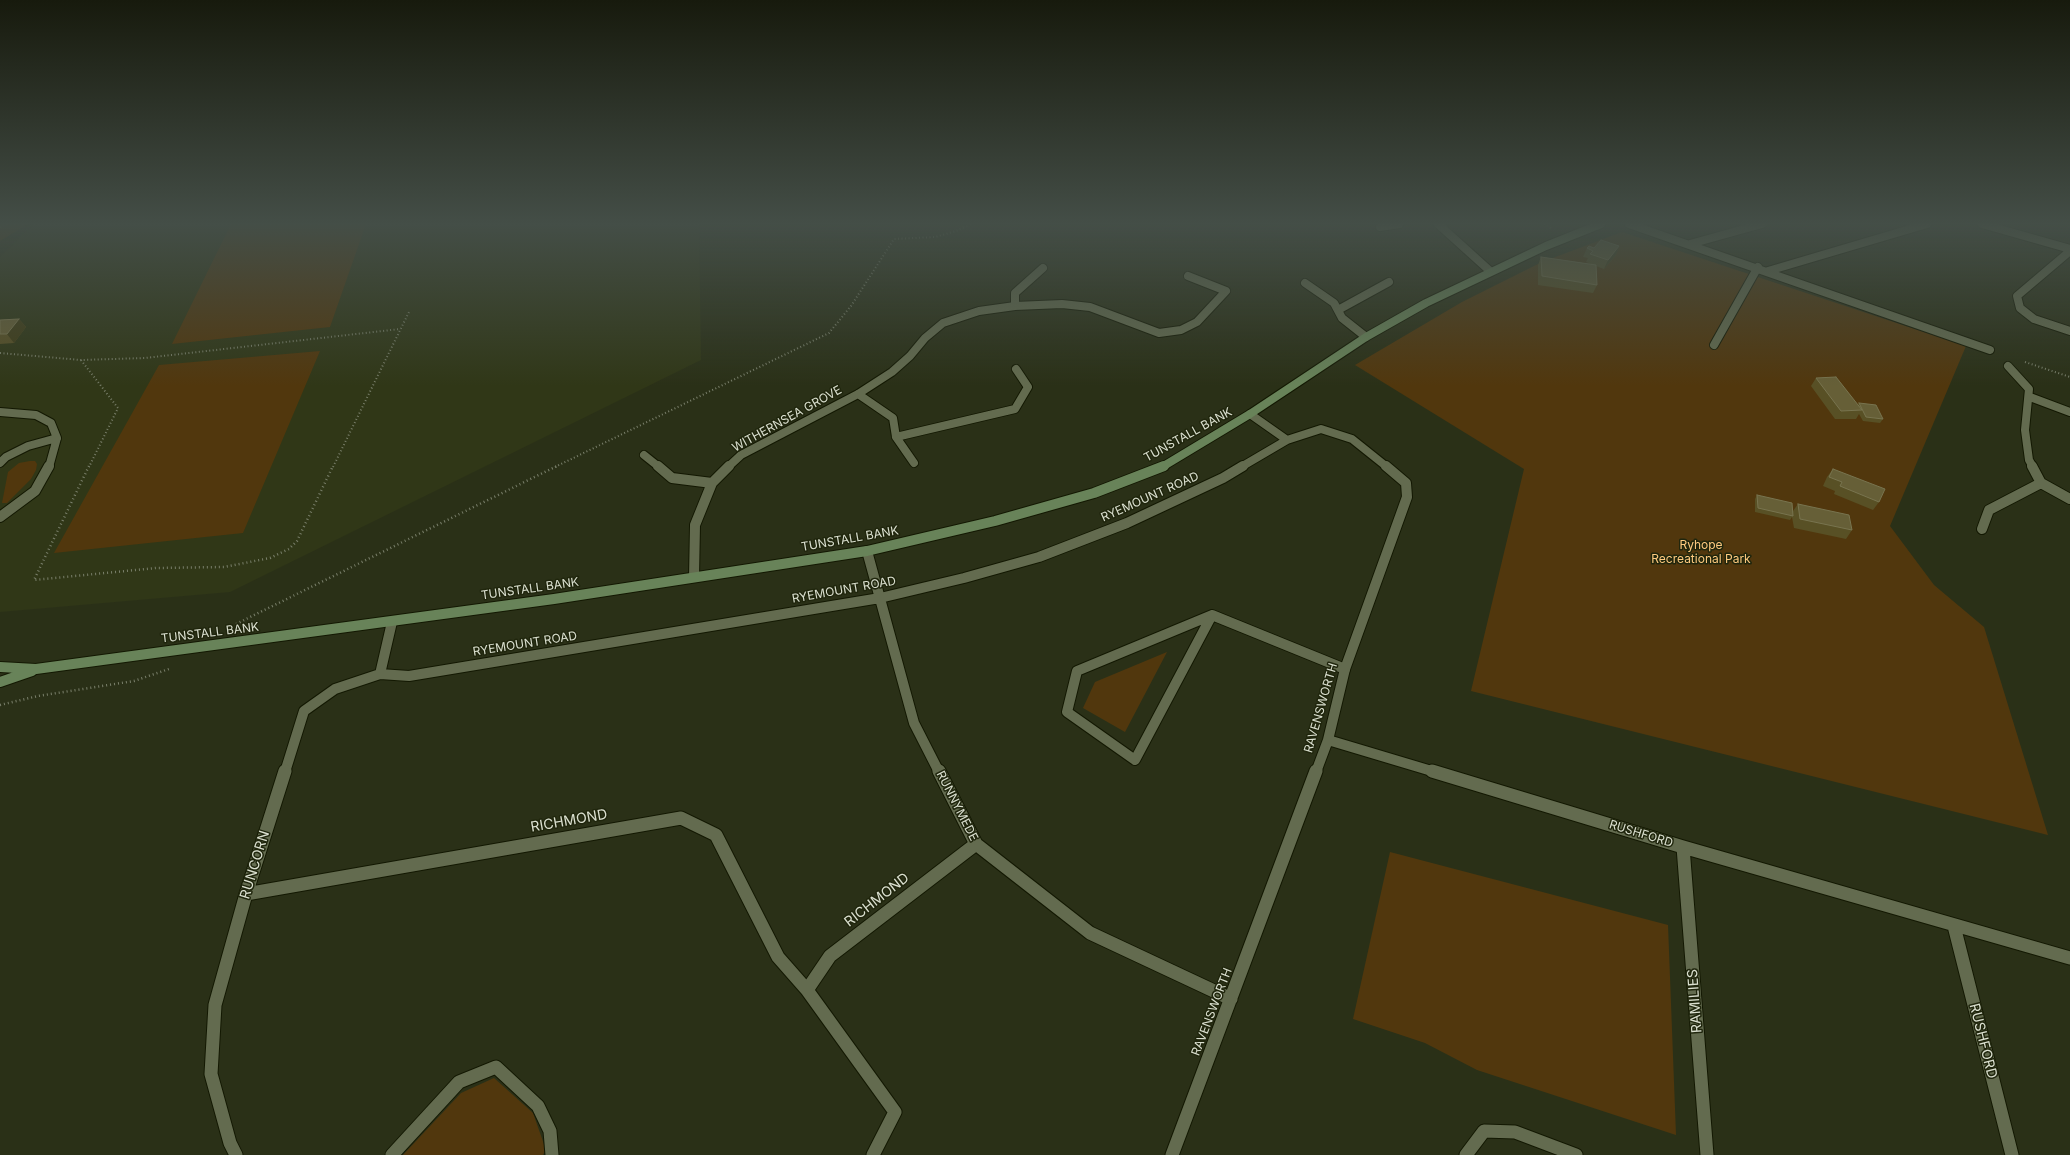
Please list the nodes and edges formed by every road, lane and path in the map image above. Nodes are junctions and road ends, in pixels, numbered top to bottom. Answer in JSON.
{"nodes":[{"id":1,"x":868,"y":278,"type":"edge"},
{"id":2,"x":1033,"y":278,"type":"edge"},
{"id":3,"x":1193,"y":278,"type":"edge"},
{"id":4,"x":1476,"y":278,"type":"edge"},
{"id":5,"x":1752,"y":278,"type":"edge"},
{"id":6,"x":1787,"y":278,"type":"edge"},
{"id":7,"x":2037,"y":278,"type":"edge"},
{"id":8,"x":1389,"y":282,"type":"dead end"},
{"id":9,"x":1305,"y":283,"type":"dead end"},
{"id":10,"x":1015,"y":306,"type":"junction"},
{"id":11,"x":1338,"y":310,"type":"junction"},
{"id":12,"x":410,"y":312,"type":"dead end"},
{"id":13,"x":400,"y":329,"type":"junction"},
{"id":14,"x":2070,"y":331,"type":"edge"},
{"id":15,"x":1366,"y":337,"type":"junction"},
{"id":16,"x":1714,"y":345,"type":"dead end"},
{"id":17,"x":1990,"y":350,"type":"dead end"},
{"id":18,"x":0,"y":353,"type":"edge"},
{"id":19,"x":81,"y":360,"type":"junction"},
{"id":20,"x":2019,"y":360,"type":"dead end"},
{"id":21,"x":2008,"y":366,"type":"dead end"},
{"id":22,"x":1016,"y":369,"type":"dead end"},
{"id":23,"x":2070,"y":377,"type":"edge"},
{"id":24,"x":858,"y":394,"type":"junction"},
{"id":25,"x":2030,"y":396,"type":"junction"},
{"id":26,"x":0,"y":412,"type":"edge"},
{"id":27,"x":2070,"y":412,"type":"edge"},
{"id":28,"x":1250,"y":414,"type":"junction"},
{"id":29,"x":896,"y":436,"type":"junction"},
{"id":30,"x":56,"y":438,"type":"junction"},
{"id":31,"x":1287,"y":440,"type":"junction"},
{"id":32,"x":644,"y":455,"type":"dead end"},
{"id":33,"x":0,"y":463,"type":"edge"},
{"id":34,"x":914,"y":463,"type":"dead end"},
{"id":35,"x":2041,"y":483,"type":"junction"},
{"id":36,"x":712,"y":484,"type":"junction"},
{"id":37,"x":2070,"y":499,"type":"edge"},
{"id":38,"x":0,"y":517,"type":"edge"},
{"id":39,"x":1982,"y":529,"type":"dead end"},
{"id":40,"x":867,"y":551,"type":"junction"},
{"id":41,"x":694,"y":577,"type":"junction"},
{"id":42,"x":880,"y":598,"type":"junction"},
{"id":43,"x":1212,"y":615,"type":"junction"},
{"id":44,"x":392,"y":622,"type":"junction"},
{"id":45,"x":232,"y":626,"type":"dead end"},
{"id":46,"x":0,"y":667,"type":"edge"},
{"id":47,"x":172,"y":668,"type":"dead end"},
{"id":48,"x":36,"y":669,"type":"junction"},
{"id":49,"x":1345,"y":669,"type":"junction"},
{"id":50,"x":380,"y":674,"type":"junction"},
{"id":51,"x":0,"y":682,"type":"edge"},
{"id":52,"x":0,"y":705,"type":"edge"},
{"id":53,"x":1328,"y":740,"type":"junction"},
{"id":54,"x":976,"y":844,"type":"junction"},
{"id":55,"x":1683,"y":847,"type":"junction"},
{"id":56,"x":246,"y":894,"type":"junction"},
{"id":57,"x":1954,"y":926,"type":"junction"},
{"id":58,"x":2070,"y":958,"type":"edge"},
{"id":59,"x":807,"y":990,"type":"junction"},
{"id":60,"x":1231,"y":1000,"type":"junction"},
{"id":61,"x":236,"y":1155,"type":"edge"},
{"id":62,"x":392,"y":1155,"type":"edge"},
{"id":63,"x":552,"y":1155,"type":"edge"},
{"id":64,"x":873,"y":1155,"type":"edge"},
{"id":65,"x":1172,"y":1155,"type":"edge"},
{"id":66,"x":1466,"y":1155,"type":"edge"},
{"id":67,"x":1576,"y":1155,"type":"edge"},
{"id":68,"x":1707,"y":1155,"type":"edge"},
{"id":69,"x":2012,"y":1155,"type":"edge"}],
"edges":[{"from":1,"to":45,"type":"path"},
{"from":2,"to":10,"type":"street"},
{"from":3,"to":10,"type":"street","name":"WITHERNSEA GROVE"},
{"from":4,"to":15,"type":"main road","name":"TUNSTALL BANK"},
{"from":5,"to":16,"type":"street"},
{"from":6,"to":17,"type":"street"},
{"from":7,"to":14,"type":"street"},
{"from":8,"to":11,"type":"street"},
{"from":9,"to":11,"type":"street"},
{"from":10,"to":24,"type":"street","name":"WITHERNSEA GROVE"},
{"from":11,"to":15,"type":"street"},
{"from":12,"to":13,"type":"path"},
{"from":13,"to":19,"type":"path"},
{"from":13,"to":19,"type":"path"},
{"from":15,"to":28,"type":"main road","name":"TUNSTALL BANK"},
{"from":18,"to":19,"type":"path"},
{"from":20,"to":23,"type":"path"},
{"from":21,"to":25,"type":"street"},
{"from":22,"to":29,"type":"street"},
{"from":24,"to":29,"type":"street","name":"WITHERNSEA GROVE"},
{"from":24,"to":36,"type":"street","name":"WITHERNSEA GROVE"},
{"from":25,"to":27,"type":"street"},
{"from":25,"to":35,"type":"street"},
{"from":26,"to":30,"type":"street"},
{"from":28,"to":31,"type":"street"},
{"from":28,"to":40,"type":"main road","name":"TUNSTALL BANK"},
{"from":29,"to":34,"type":"street"},
{"from":30,"to":33,"type":"street"},
{"from":30,"to":38,"type":"street"},
{"from":31,"to":42,"type":"street","name":"RYEMOUNT ROAD"},
{"from":31,"to":49,"type":"street","name":"RAVENSWORTH"},
{"from":32,"to":36,"type":"street"},
{"from":35,"to":37,"type":"street"},
{"from":35,"to":39,"type":"street"},
{"from":36,"to":41,"type":"street","name":"WITHERNSEA GROVE"},
{"from":40,"to":41,"type":"main road","name":"TUNSTALL BANK"},
{"from":40,"to":42,"type":"street","name":"RUNNYMEDE"},
{"from":41,"to":44,"type":"main road","name":"TUNSTALL BANK"},
{"from":42,"to":50,"type":"street","name":"RYEMOUNT ROAD"},
{"from":42,"to":54,"type":"street","name":"RUNNYMEDE"},
{"from":43,"to":43,"type":"street"},
{"from":43,"to":49,"type":"street"},
{"from":44,"to":48,"type":"main road","name":"TUNSTALL BANK"},
{"from":44,"to":50,"type":"street"},
{"from":46,"to":48,"type":"main road","name":"TUNSTALL BANK"},
{"from":47,"to":52,"type":"path"},
{"from":48,"to":51,"type":"main road","name":"TUNSTALL BANK"},
{"from":49,"to":53,"type":"street","name":"RAVENSWORTH"},
{"from":50,"to":56,"type":"street","name":"RUNCORN"},
{"from":53,"to":55,"type":"street","name":"RUSHFORD"},
{"from":53,"to":60,"type":"street","name":"RAVENSWORTH"},
{"from":54,"to":59,"type":"street","name":"RICHMOND"},
{"from":54,"to":60,"type":"street","name":"RUNNYMEDE"},
{"from":55,"to":57,"type":"street","name":"RUSHFORD"},
{"from":55,"to":68,"type":"street","name":"RAMILIES"},
{"from":56,"to":59,"type":"street","name":"RICHMOND"},
{"from":56,"to":61,"type":"street","name":"RUNCORN"},
{"from":57,"to":58,"type":"street","name":"RUSHFORD"},
{"from":57,"to":69,"type":"street","name":"RUSHFORD"},
{"from":59,"to":64,"type":"street","name":"RICHMOND"},
{"from":60,"to":65,"type":"street","name":"RAVENSWORTH"},
{"from":62,"to":63,"type":"street"},
{"from":66,"to":67,"type":"street"}]}
